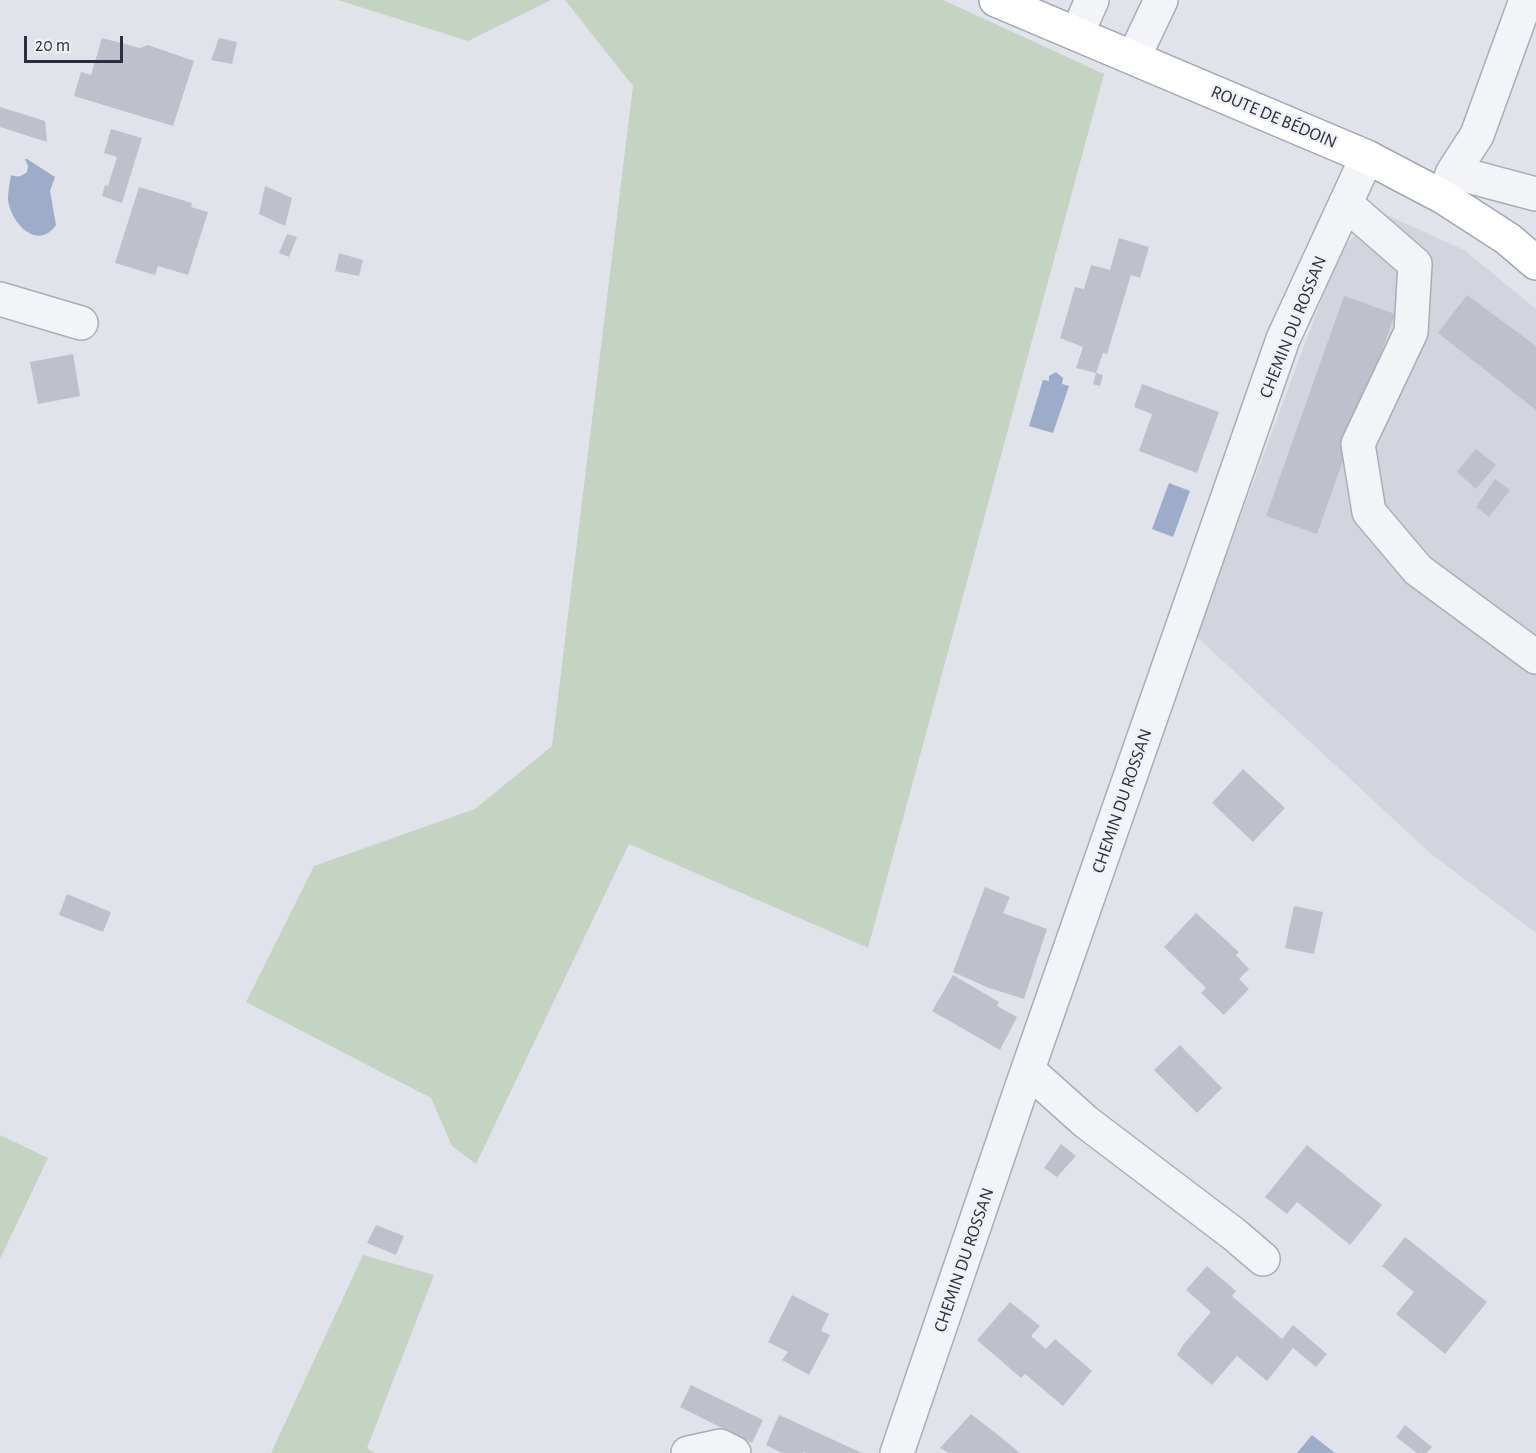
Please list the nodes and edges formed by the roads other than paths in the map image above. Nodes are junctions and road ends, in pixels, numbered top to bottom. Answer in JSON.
{"nodes":[{"id":1,"x":996,"y":0,"type":"edge"},
{"id":2,"x":1092,"y":0,"type":"edge"},
{"id":3,"x":1161,"y":0,"type":"edge"},
{"id":4,"x":1510,"y":0,"type":"edge"},
{"id":5,"x":1526,"y":0,"type":"edge"},
{"id":6,"x":1077,"y":34,"type":"junction"},
{"id":7,"x":1134,"y":57,"type":"junction"},
{"id":8,"x":1367,"y":157,"type":"junction"},
{"id":9,"x":1448,"y":184,"type":"junction"},
{"id":10,"x":1536,"y":195,"type":"edge"},
{"id":11,"x":1346,"y":204,"type":"junction"},
{"id":12,"x":1536,"y":263,"type":"edge"},
{"id":13,"x":0,"y":299,"type":"edge"},
{"id":14,"x":81,"y":323,"type":"dead end"},
{"id":15,"x":1536,"y":657,"type":"edge"},
{"id":16,"x":1028,"y":1070,"type":"junction"},
{"id":17,"x":1263,"y":1259,"type":"dead end"},
{"id":18,"x":688,"y":1453,"type":"edge"},
{"id":19,"x":734,"y":1453,"type":"edge"},
{"id":20,"x":897,"y":1453,"type":"edge"}],
"edges":[{"from":1,"to":6,"type":"main road","name":"ROUTE DE BÉDOIN"},
{"from":2,"to":6,"type":"street"},
{"from":3,"to":7,"type":"street"},
{"from":4,"to":9,"type":"street"},
{"from":5,"to":9,"type":"street"},
{"from":6,"to":7,"type":"main road","name":"ROUTE DE BÉDOIN"},
{"from":7,"to":8,"type":"main road","name":"ROUTE DE BÉDOIN"},
{"from":8,"to":9,"type":"main road","name":"ROUTE DE BÉDOIN"},
{"from":8,"to":11,"type":"street","name":"CHEMIN DU ROSSAN"},
{"from":9,"to":10,"type":"street"},
{"from":9,"to":12,"type":"main road","name":"ROUTE DE BÉDOIN"},
{"from":11,"to":15,"type":"street"},
{"from":11,"to":16,"type":"street","name":"CHEMIN DU ROSSAN"},
{"from":13,"to":14,"type":"street"},
{"from":16,"to":17,"type":"street"},
{"from":16,"to":20,"type":"street","name":"CHEMIN DU ROSSAN"},
{"from":18,"to":19,"type":"street"}]}
